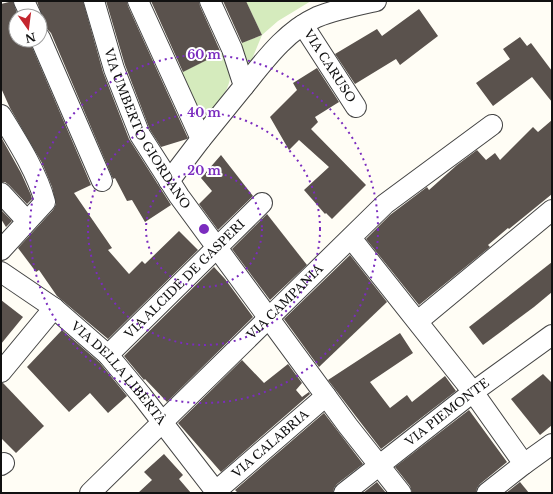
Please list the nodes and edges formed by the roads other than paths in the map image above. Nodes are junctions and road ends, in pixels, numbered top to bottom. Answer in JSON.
{"nodes":[{"id":1,"x":94,"y":1,"type":"edge"},
{"id":2,"x":138,"y":1,"type":"edge"},
{"id":3,"x":210,"y":1,"type":"edge"},
{"id":4,"x":376,"y":1,"type":"edge"},
{"id":5,"x":303,"y":25,"type":"junction"},
{"id":6,"x":44,"y":48,"type":"edge"},
{"id":7,"x":244,"y":86,"type":"junction"},
{"id":8,"x":356,"y":107,"type":"dead end"},
{"id":9,"x":1,"y":114,"type":"edge"},
{"id":10,"x":492,"y":125,"type":"dead end"},
{"id":11,"x":201,"y":139,"type":"junction"},
{"id":12,"x":102,"y":181,"type":"dead end"},
{"id":13,"x":169,"y":181,"type":"junction"},
{"id":14,"x":1,"y":194,"type":"edge"},
{"id":15,"x":262,"y":204,"type":"dead end"},
{"id":16,"x":552,"y":210,"type":"edge"},
{"id":17,"x":27,"y":221,"type":"junction"},
{"id":18,"x":351,"y":238,"type":"junction"},
{"id":19,"x":217,"y":247,"type":"junction"},
{"id":20,"x":1,"y":250,"type":"edge"},
{"id":21,"x":1,"y":272,"type":"edge"},
{"id":22,"x":54,"y":308,"type":"junction"},
{"id":23,"x":269,"y":318,"type":"junction"},
{"id":24,"x":418,"y":321,"type":"junction"},
{"id":25,"x":552,"y":334,"type":"edge"},
{"id":26,"x":108,"y":355,"type":"junction"},
{"id":27,"x":1,"y":372,"type":"edge"},
{"id":28,"x":473,"y":392,"type":"junction"},
{"id":29,"x":326,"y":396,"type":"junction"},
{"id":30,"x":163,"y":423,"type":"junction"},
{"id":31,"x":552,"y":444,"type":"edge"},
{"id":32,"x":379,"y":464,"type":"junction"},
{"id":33,"x":524,"y":464,"type":"junction"},
{"id":34,"x":216,"y":492,"type":"edge"},
{"id":35,"x":90,"y":493,"type":"edge"},
{"id":36,"x":344,"y":493,"type":"edge"},
{"id":37,"x":401,"y":493,"type":"edge"},
{"id":38,"x":487,"y":493,"type":"edge"}],
"edges":[{"from":1,"to":13,"type":"street","name":"VIA UMBERTO GIORDANO"},
{"from":2,"to":11,"type":"street"},
{"from":3,"to":7,"type":"street"},
{"from":4,"to":5,"type":"street"},
{"from":5,"to":7,"type":"street"},
{"from":5,"to":8,"type":"street","name":"VIA CARUSO"},
{"from":6,"to":12,"type":"street"},
{"from":7,"to":11,"type":"street"},
{"from":9,"to":17,"type":"street"},
{"from":10,"to":18,"type":"street","name":"VIA CAMPANIA"},
{"from":11,"to":13,"type":"street"},
{"from":13,"to":19,"type":"street","name":"VIA UMBERTO GIORDANO"},
{"from":14,"to":17,"type":"street"},
{"from":15,"to":19,"type":"street","name":"VIA ALCIDE DE GASPERI"},
{"from":16,"to":24,"type":"street"},
{"from":17,"to":20,"type":"street"},
{"from":18,"to":23,"type":"street","name":"VIA CAMPANIA"},
{"from":18,"to":24,"type":"street"},
{"from":19,"to":23,"type":"street","name":"VIA UMBERTO GIORDANO"},
{"from":19,"to":26,"type":"street","name":"VIA ALCIDE DE GASPERI"},
{"from":21,"to":22,"type":"street","name":"VIA DELLA LIBERTÀ"},
{"from":22,"to":26,"type":"street","name":"VIA DELLA LIBERTÀ"},
{"from":22,"to":27,"type":"street"},
{"from":23,"to":29,"type":"street","name":"VIA UMBERTO GIORDANO"},
{"from":23,"to":30,"type":"street","name":"VIA CAMPANIA"},
{"from":24,"to":28,"type":"street"},
{"from":25,"to":28,"type":"street","name":"VIA PIEMONTE"},
{"from":26,"to":30,"type":"street","name":"VIA DELLA LIBERTÀ"},
{"from":28,"to":32,"type":"street","name":"VIA PIEMONTE"},
{"from":28,"to":33,"type":"street"},
{"from":29,"to":32,"type":"street","name":"VIA UMBERTO GIORDANO"},
{"from":29,"to":34,"type":"street","name":"VIA CALABRIA"},
{"from":30,"to":34,"type":"street","name":"VIA DELLA LIBERTÀ"},
{"from":30,"to":35,"type":"street","name":"VIA CAMPANIA"},
{"from":31,"to":33,"type":"street"},
{"from":32,"to":36,"type":"street","name":"VIA PIEMONTE"},
{"from":32,"to":37,"type":"street","name":"VIA UMBERTO GIORDANO"},
{"from":33,"to":38,"type":"street"}]}
